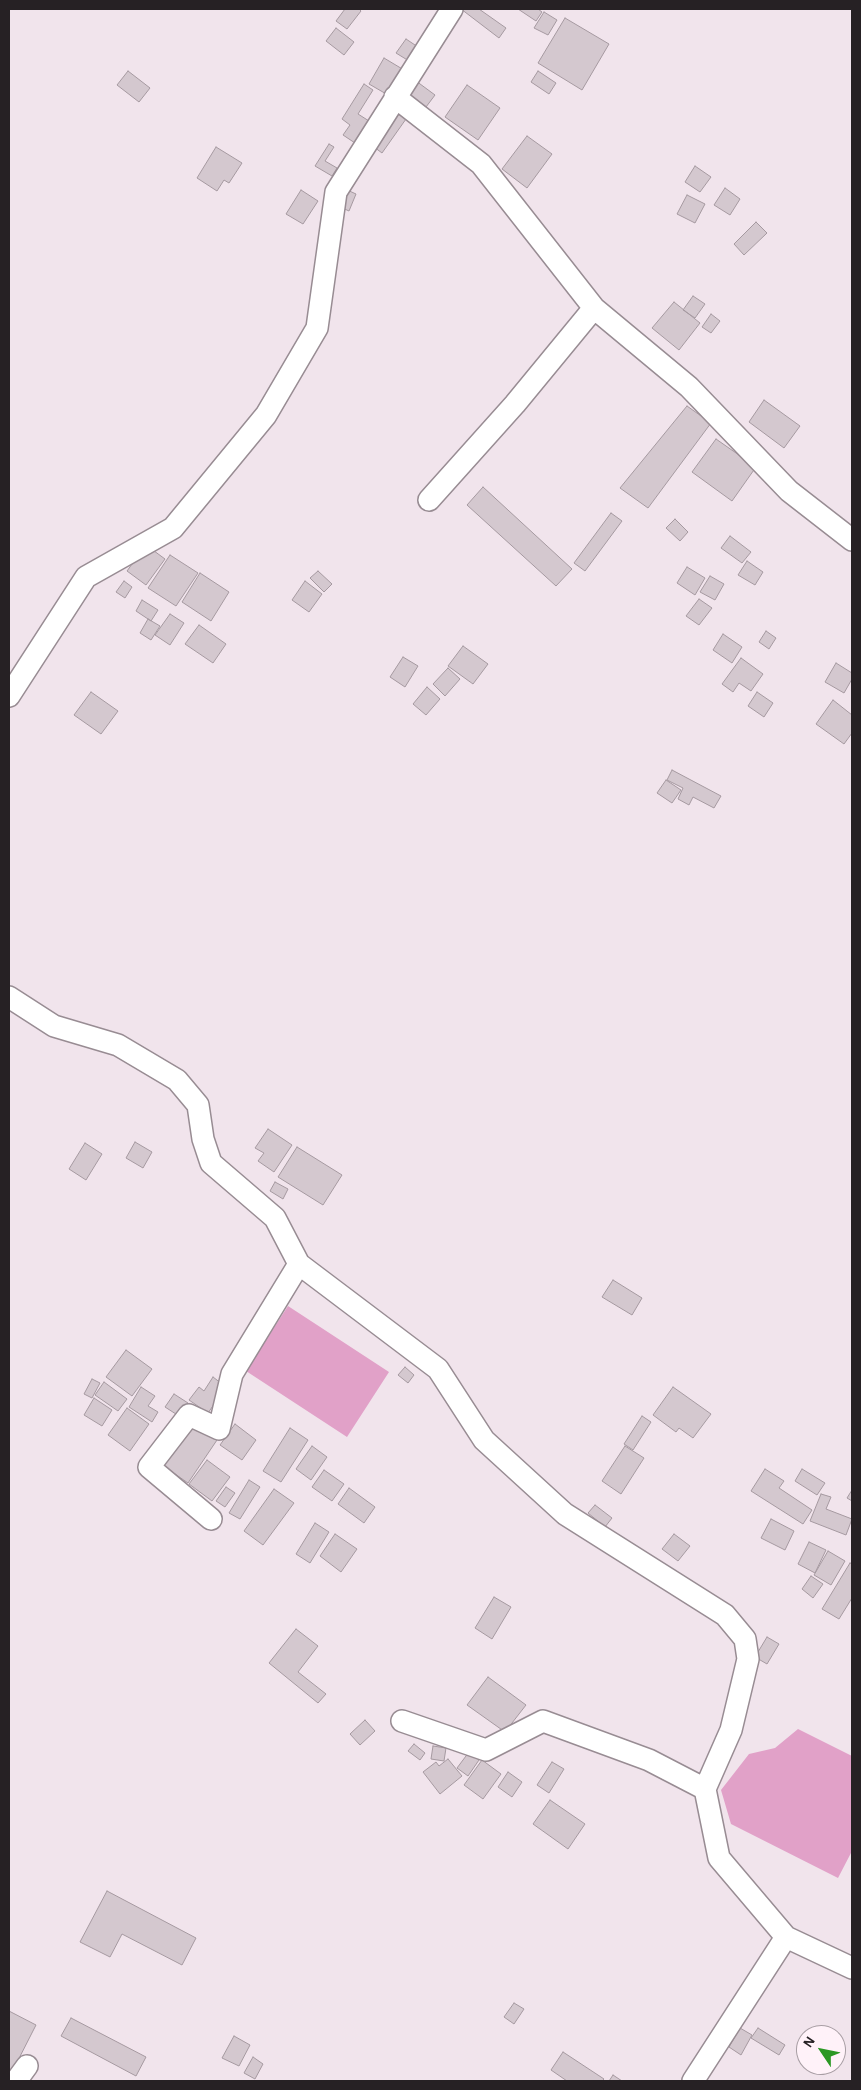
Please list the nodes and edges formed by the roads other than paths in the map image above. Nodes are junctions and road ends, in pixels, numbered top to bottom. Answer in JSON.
{"nodes":[{"id":1,"x":452,"y":9,"type":"edge"},
{"id":2,"x":394,"y":97,"type":"junction"},
{"id":3,"x":594,"y":308,"type":"junction"},
{"id":4,"x":429,"y":500,"type":"dead end"},
{"id":5,"x":852,"y":540,"type":"edge"},
{"id":6,"x":9,"y":696,"type":"edge"},
{"id":7,"x":9,"y":997,"type":"edge"},
{"id":8,"x":299,"y":1264,"type":"junction"},
{"id":9,"x":211,"y":1519,"type":"dead end"},
{"id":10,"x":402,"y":1722,"type":"dead end"},
{"id":11,"x":705,"y":1789,"type":"junction"},
{"id":12,"x":786,"y":1937,"type":"junction"},
{"id":13,"x":852,"y":1968,"type":"edge"},
{"id":14,"x":693,"y":2081,"type":"edge"}],
"edges":[{"from":1,"to":2,"type":"street"},
{"from":2,"to":3,"type":"street"},
{"from":2,"to":6,"type":"street"},
{"from":3,"to":4,"type":"street"},
{"from":3,"to":5,"type":"street"},
{"from":7,"to":8,"type":"street"},
{"from":8,"to":9,"type":"street"},
{"from":8,"to":11,"type":"street"},
{"from":10,"to":11,"type":"street"},
{"from":11,"to":12,"type":"street"},
{"from":12,"to":13,"type":"street"},
{"from":12,"to":14,"type":"street"}]}
